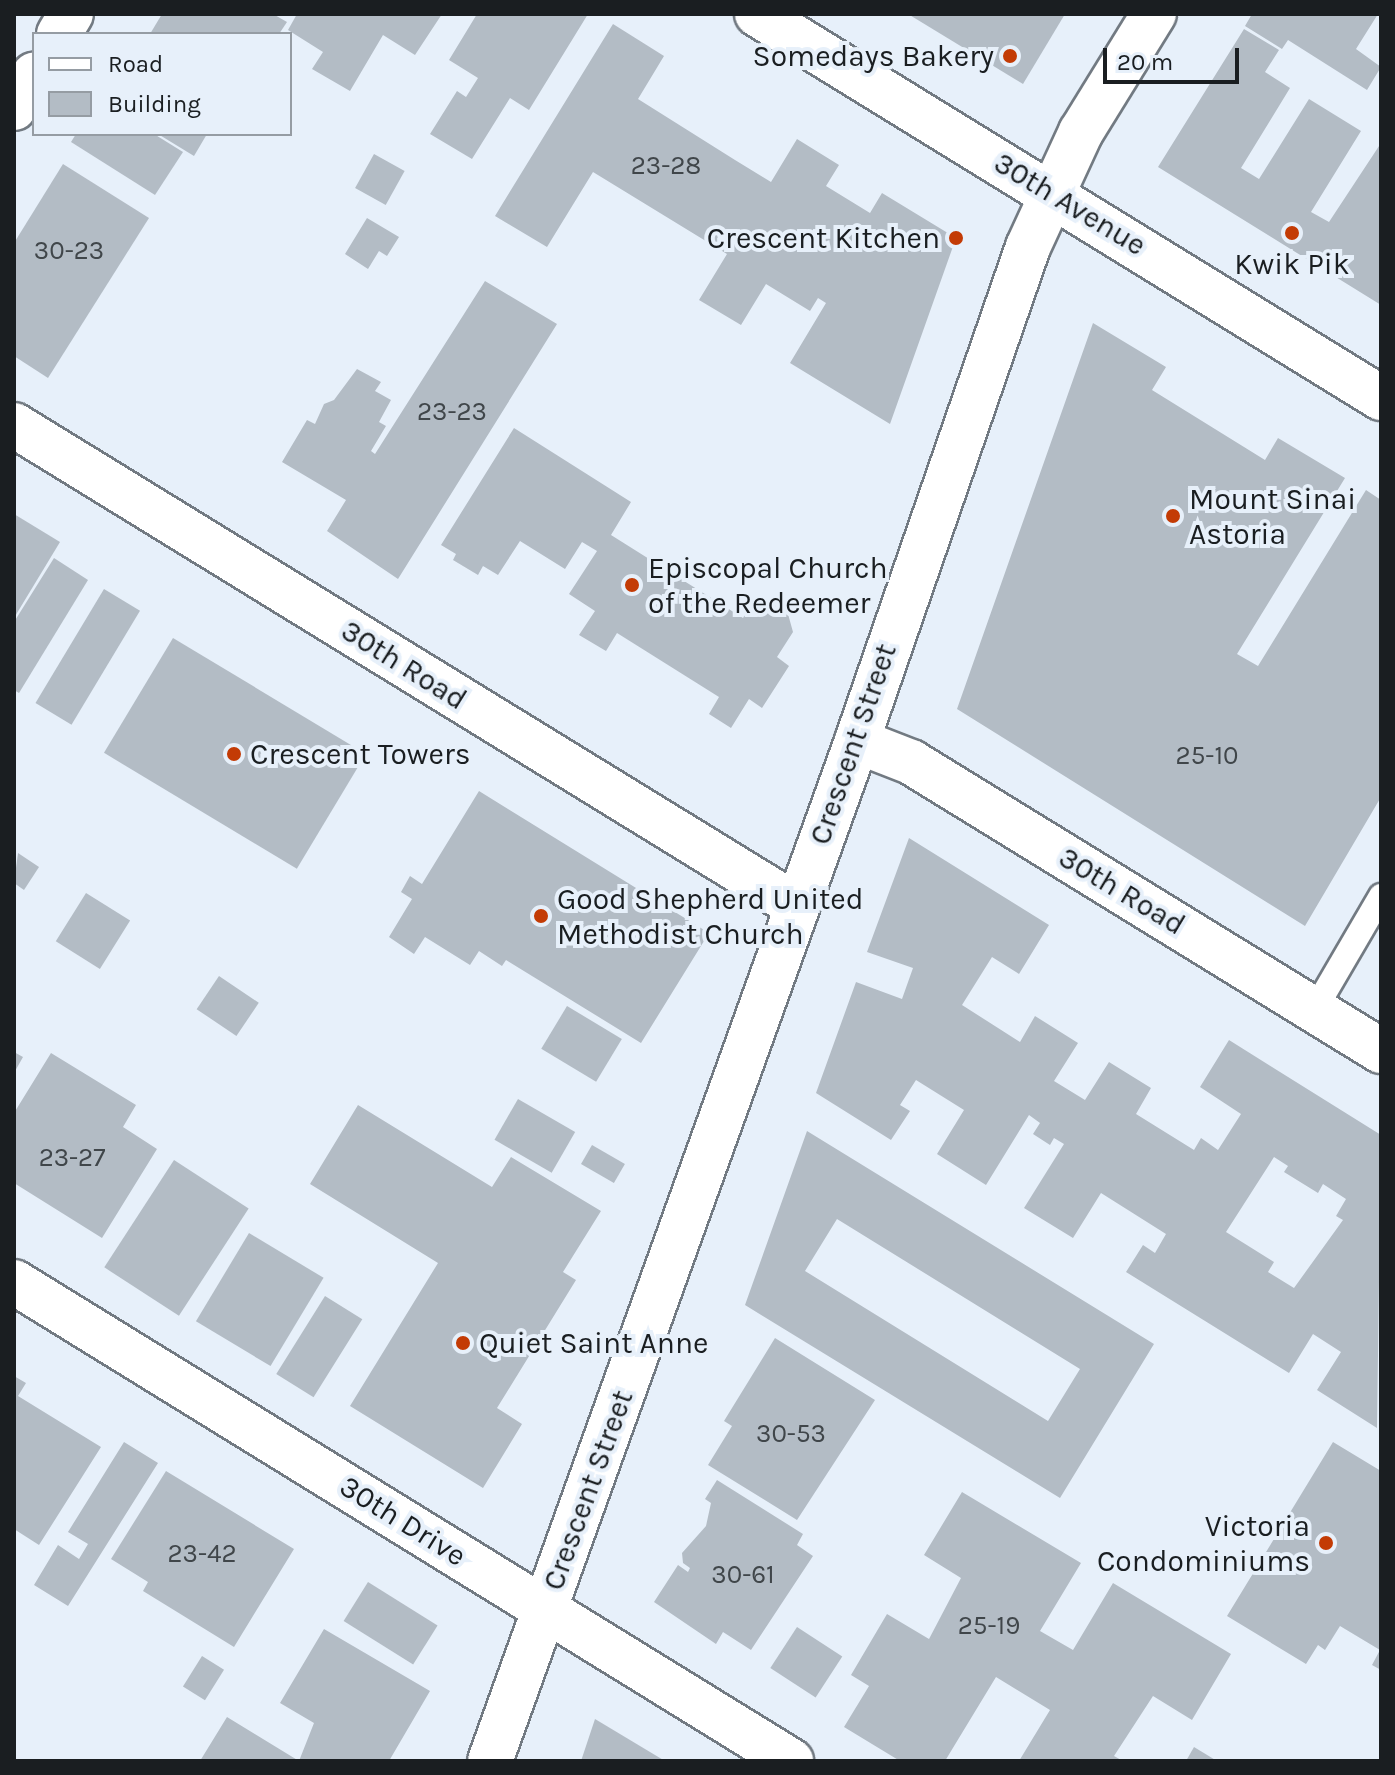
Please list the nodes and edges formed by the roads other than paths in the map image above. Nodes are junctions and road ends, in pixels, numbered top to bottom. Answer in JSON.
{"nodes":[{"id":1,"x":71,"y":14,"type":"edge"},
{"id":2,"x":757,"y":14,"type":"edge"},
{"id":3,"x":1154,"y":14,"type":"edge"},
{"id":4,"x":60,"y":32,"type":"edge"},
{"id":5,"x":32,"y":78,"type":"edge"},
{"id":6,"x":14,"y":108,"type":"edge"},
{"id":7,"x":1052,"y":192,"type":"junction"},
{"id":8,"x":1381,"y":398,"type":"edge"},
{"id":9,"x":14,"y":425,"type":"edge"},
{"id":10,"x":857,"y":741,"type":"junction"},
{"id":11,"x":1381,"y":896,"type":"edge"},
{"id":12,"x":795,"y":905,"type":"junction"},
{"id":13,"x":1315,"y":1009,"type":"junction"},
{"id":14,"x":1381,"y":1051,"type":"edge"},
{"id":15,"x":14,"y":1282,"type":"edge"},
{"id":16,"x":546,"y":1608,"type":"junction"},
{"id":17,"x":490,"y":1761,"type":"edge"},
{"id":18,"x":791,"y":1761,"type":"edge"}],
"edges":[{"from":1,"to":4,"type":"street"},
{"from":2,"to":7,"type":"street","name":"30th Avenue"},
{"from":3,"to":7,"type":"street","name":"Crescent Street"},
{"from":5,"to":6,"type":"street"},
{"from":7,"to":8,"type":"street","name":"30th Avenue"},
{"from":7,"to":10,"type":"street","name":"Crescent Street"},
{"from":9,"to":12,"type":"street","name":"30th Road"},
{"from":10,"to":12,"type":"street","name":"Crescent Street"},
{"from":10,"to":13,"type":"street","name":"30th Road"},
{"from":11,"to":13,"type":"lane"},
{"from":12,"to":16,"type":"street","name":"Crescent Street"},
{"from":13,"to":14,"type":"street","name":"30th Road"},
{"from":15,"to":16,"type":"street","name":"30th Drive"},
{"from":16,"to":17,"type":"street","name":"Crescent Street"},
{"from":16,"to":18,"type":"street","name":"30th Drive"}]}
